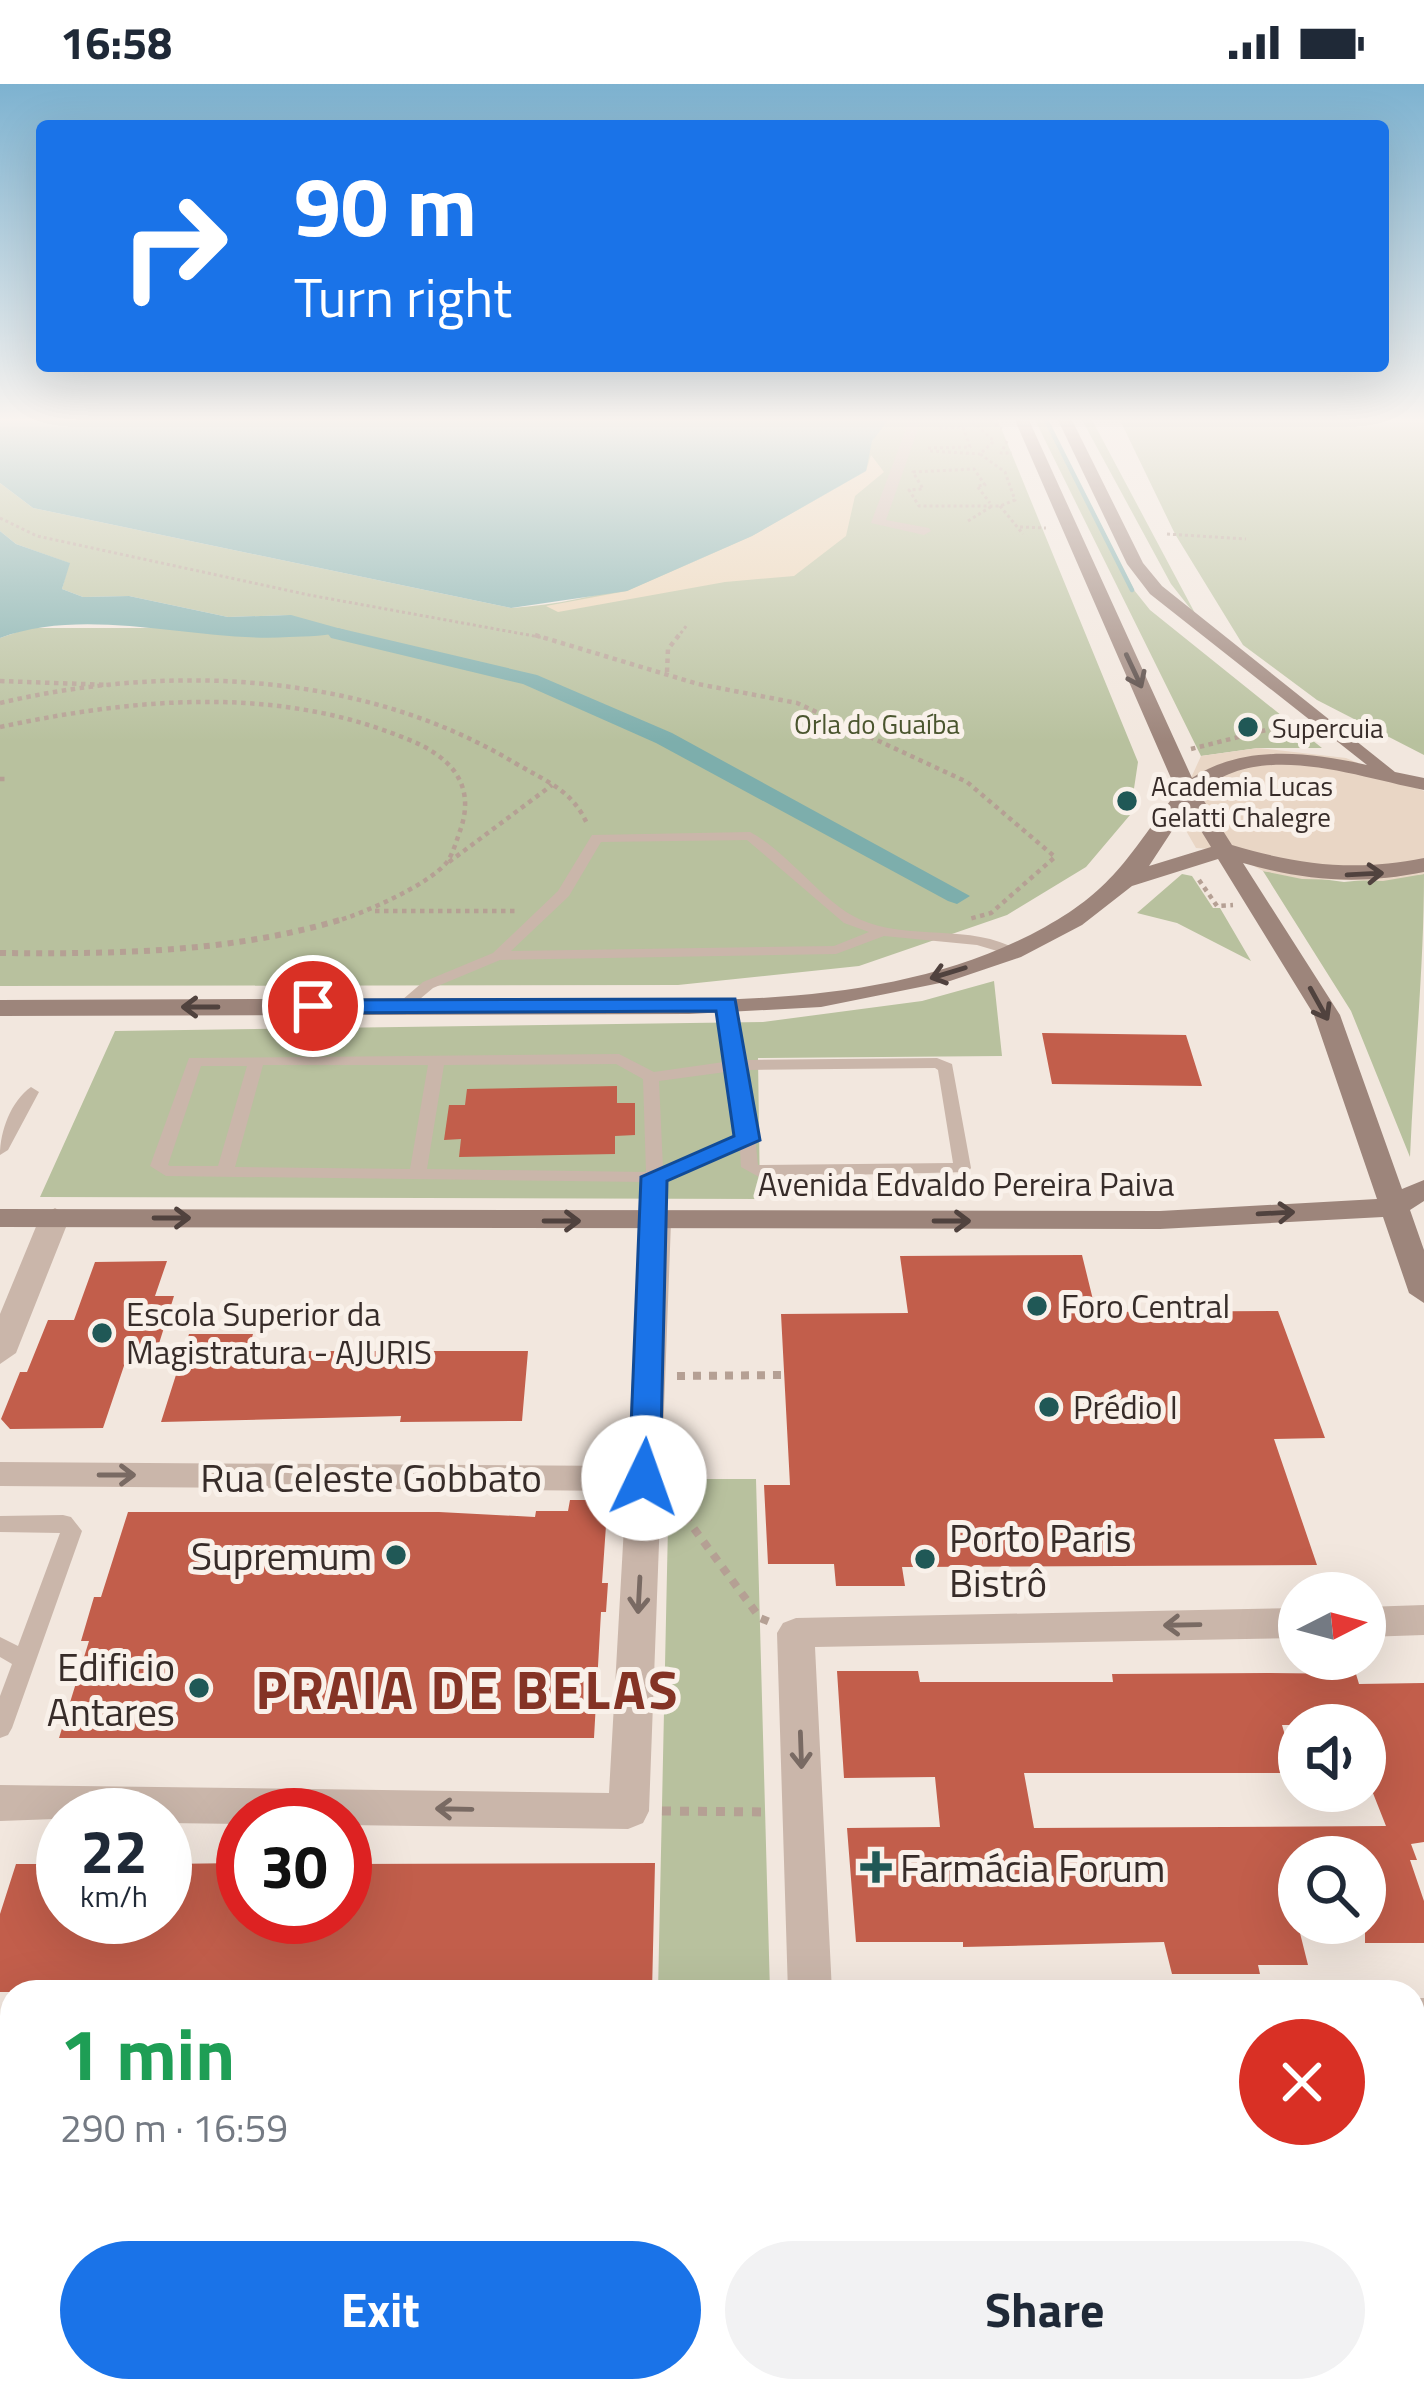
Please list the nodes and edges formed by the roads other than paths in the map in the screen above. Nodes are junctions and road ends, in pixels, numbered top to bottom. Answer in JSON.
{"nodes":[{"id":1,"x":896,"y":526,"type":"edge"},
{"id":2,"x":1069,"y":526,"type":"edge"},
{"id":3,"x":1117,"y":526,"type":"edge"},
{"id":4,"x":924,"y":531,"type":"dead end"},
{"id":5,"x":1315,"y":719,"type":"junction"},
{"id":6,"x":1424,"y":769,"type":"edge"},
{"id":7,"x":1400,"y":780,"type":"junction"},
{"id":8,"x":1424,"y":784,"type":"edge"},
{"id":9,"x":1186,"y":789,"type":"junction"},
{"id":10,"x":1424,"y":799,"type":"edge"},
{"id":11,"x":1225,"y":850,"type":"junction"},
{"id":12,"x":1424,"y":866,"type":"edge"},
{"id":13,"x":1124,"y":881,"type":"junction"},
{"id":14,"x":882,"y":932,"type":"junction"},
{"id":15,"x":1014,"y":952,"type":"junction"},
{"id":16,"x":498,"y":956,"type":"junction"},
{"id":17,"x":727,"y":1004,"type":"junction"},
{"id":18,"x":403,"y":1006,"type":"junction"},
{"id":19,"x":0,"y":1008,"type":"edge"},
{"id":20,"x":257,"y":1060,"type":"junction"},
{"id":21,"x":437,"y":1061,"type":"junction"},
{"id":22,"x":740,"y":1065,"type":"junction"},
{"id":23,"x":651,"y":1077,"type":"junction"},
{"id":24,"x":31,"y":1092,"type":"dead end"},
{"id":25,"x":748,"y":1140,"type":"junction"},
{"id":26,"x":0,"y":1150,"type":"edge"},
{"id":27,"x":226,"y":1171,"type":"junction"},
{"id":28,"x":417,"y":1174,"type":"junction"},
{"id":29,"x":654,"y":1177,"type":"junction"},
{"id":30,"x":1424,"y":1189,"type":"edge"},
{"id":31,"x":1394,"y":1207,"type":"junction"},
{"id":32,"x":56,"y":1216,"type":"junction"},
{"id":33,"x":1,"y":1219,"type":"edge"},
{"id":34,"x":656,"y":1222,"type":"junction"},
{"id":35,"x":1424,"y":1293,"type":"edge"},
{"id":36,"x":0,"y":1353,"type":"edge"},
{"id":37,"x":0,"y":1474,"type":"edge"},
{"id":38,"x":656,"y":1486,"type":"junction"},
{"id":39,"x":0,"y":1524,"type":"edge"},
{"id":40,"x":1424,"y":1620,"type":"edge"},
{"id":41,"x":1386,"y":1621,"type":"edge"},
{"id":42,"x":1278,"y":1623,"type":"edge"},
{"id":43,"x":0,"y":1646,"type":"edge"},
{"id":44,"x":24,"y":1660,"type":"junction"},
{"id":45,"x":0,"y":1728,"type":"edge"},
{"id":46,"x":0,"y":1803,"type":"edge"},
{"id":47,"x":810,"y":1980,"type":"edge"}],
"edges":[{"from":1,"to":4,"type":"street"},
{"from":2,"to":9,"type":"main road","one_way":true},
{"from":3,"to":5,"type":"main road"},
{"from":5,"to":6,"type":"main road"},
{"from":5,"to":7,"type":"main road"},
{"from":7,"to":8,"type":"main road"},
{"from":7,"to":9,"type":"main road"},
{"from":7,"to":10,"type":"main road"},
{"from":9,"to":11,"type":"main road"},
{"from":9,"to":13,"type":"main road"},
{"from":11,"to":12,"type":"main road","one_way":true},
{"from":11,"to":13,"type":"main road"},
{"from":11,"to":31,"type":"main road","one_way":true},
{"from":13,"to":15,"type":"main road"},
{"from":14,"to":15,"type":"lane"},
{"from":14,"to":16,"type":"lane"},
{"from":14,"to":16,"type":"lane"},
{"from":15,"to":17,"type":"main road","one_way":true},
{"from":16,"to":18,"type":"lane"},
{"from":17,"to":18,"type":"main road"},
{"from":17,"to":22,"type":"lane"},
{"from":18,"to":19,"type":"main road","one_way":true},
{"from":20,"to":21,"type":"lane"},
{"from":20,"to":27,"type":"lane"},
{"from":20,"to":27,"type":"lane"},
{"from":21,"to":23,"type":"lane"},
{"from":21,"to":28,"type":"lane"},
{"from":22,"to":23,"type":"lane"},
{"from":22,"to":25,"type":"lane"},
{"from":22,"to":25,"type":"lane"},
{"from":23,"to":29,"type":"lane"},
{"from":24,"to":26,"type":"lane"},
{"from":25,"to":29,"type":"lane"},
{"from":27,"to":28,"type":"lane"},
{"from":28,"to":29,"type":"lane"},
{"from":29,"to":34,"type":"lane"},
{"from":30,"to":31,"type":"main road","name":"Avenida Edvaldo Pereira Paiva"},
{"from":34,"to":31,"type":"main road","name":"Avenida Edvaldo Pereira Paiva","one_way":true},
{"from":31,"to":35,"type":"main road"},
{"from":32,"to":33,"type":"main road","name":"Avenida Edvaldo Pereira Paiva"},
{"from":32,"to":34,"type":"main road","name":"Avenida Edvaldo Pereira Paiva","one_way":true},
{"from":32,"to":36,"type":"street"},
{"from":34,"to":38,"type":"street"},
{"from":37,"to":38,"type":"street","name":"Rua Celeste Gobbato","one_way":true},
{"from":38,"to":46,"type":"street","one_way":true},
{"from":39,"to":44,"type":"lane"},
{"from":40,"to":41,"type":"street"},
{"from":42,"to":47,"type":"street","one_way":true},
{"from":43,"to":44,"type":"lane"},
{"from":44,"to":45,"type":"lane"}]}
